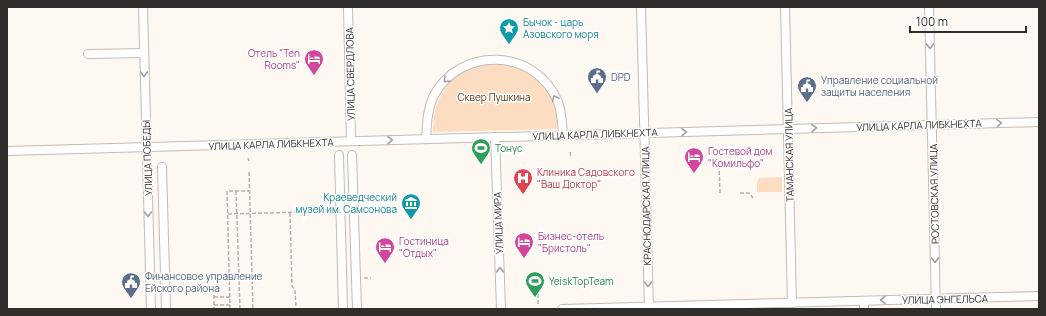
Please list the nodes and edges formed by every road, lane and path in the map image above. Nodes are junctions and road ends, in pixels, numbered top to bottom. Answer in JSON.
{"nodes":[{"id":1,"x":143,"y":7,"type":"edge"},
{"id":2,"x":348,"y":7,"type":"edge"},
{"id":3,"x":641,"y":7,"type":"edge"},
{"id":4,"x":785,"y":7,"type":"edge"},
{"id":5,"x":929,"y":7,"type":"edge"},
{"id":6,"x":144,"y":53,"type":"junction"},
{"id":7,"x":88,"y":54,"type":"dead end"},
{"id":8,"x":1039,"y":122,"type":"edge"},
{"id":9,"x":932,"y":125,"type":"junction"},
{"id":10,"x":788,"y":129,"type":"junction"},
{"id":11,"x":645,"y":133,"type":"junction"},
{"id":12,"x":563,"y":135,"type":"junction"},
{"id":13,"x":495,"y":137,"type":"junction"},
{"id":14,"x":426,"y":139,"type":"junction"},
{"id":15,"x":351,"y":141,"type":"junction"},
{"id":16,"x":146,"y":147,"type":"junction"},
{"id":17,"x":7,"y":151,"type":"edge"},
{"id":18,"x":570,"y":152,"type":"dead end"},
{"id":19,"x":339,"y":155,"type":"dead end"},
{"id":20,"x":352,"y":155,"type":"dead end"},
{"id":21,"x":248,"y":158,"type":"dead end"},
{"id":22,"x":571,"y":158,"type":"dead end"},
{"id":23,"x":248,"y":161,"type":"dead end"},
{"id":24,"x":719,"y":164,"type":"dead end"},
{"id":25,"x":162,"y":167,"type":"dead end"},
{"id":26,"x":249,"y":172,"type":"dead end"},
{"id":27,"x":236,"y":191,"type":"junction"},
{"id":28,"x":249,"y":191,"type":"junction"},
{"id":29,"x":720,"y":193,"type":"dead end"},
{"id":30,"x":740,"y":193,"type":"dead end"},
{"id":31,"x":753,"y":198,"type":"dead end"},
{"id":32,"x":305,"y":212,"type":"dead end"},
{"id":33,"x":290,"y":213,"type":"junction"},
{"id":34,"x":228,"y":214,"type":"junction"},
{"id":35,"x":237,"y":214,"type":"junction"},
{"id":36,"x":250,"y":214,"type":"junction"},
{"id":37,"x":362,"y":278,"type":"dead end"},
{"id":38,"x":371,"y":278,"type":"dead end"},
{"id":39,"x":538,"y":288,"type":"dead end"},
{"id":40,"x":173,"y":289,"type":"dead end"},
{"id":41,"x":1039,"y":296,"type":"edge"},
{"id":42,"x":214,"y":297,"type":"junction"},
{"id":43,"x":230,"y":297,"type":"junction"},
{"id":44,"x":936,"y":299,"type":"junction"},
{"id":45,"x":792,"y":303,"type":"junction"},
{"id":46,"x":538,"y":304,"type":"dead end"},
{"id":47,"x":214,"y":305,"type":"junction"},
{"id":48,"x":230,"y":305,"type":"junction"},
{"id":49,"x":864,"y":305,"type":"edge"},
{"id":50,"x":722,"y":307,"type":"edge"},
{"id":51,"x":649,"y":308,"type":"edge"},
{"id":52,"x":151,"y":309,"type":"edge"},
{"id":53,"x":166,"y":309,"type":"edge"},
{"id":54,"x":214,"y":309,"type":"edge"},
{"id":55,"x":230,"y":309,"type":"edge"},
{"id":56,"x":240,"y":309,"type":"edge"},
{"id":57,"x":253,"y":309,"type":"edge"},
{"id":58,"x":296,"y":309,"type":"edge"},
{"id":59,"x":343,"y":309,"type":"edge"},
{"id":60,"x":357,"y":309,"type":"edge"},
{"id":61,"x":501,"y":309,"type":"edge"},
{"id":62,"x":562,"y":309,"type":"edge"},
{"id":63,"x":936,"y":309,"type":"edge"}],
"edges":[{"from":1,"to":6,"type":"street","name":"УЛИЦА ПОБЕДЫ"},
{"from":2,"to":15,"type":"street","name":"УЛИЦА СВЕРДЛОВА"},
{"from":3,"to":11,"type":"street","name":"КРАСНОДАРСКАЯ УЛИЦА"},
{"from":4,"to":10,"type":"street","name":"ТАМАНСКАЯ УЛИЦА"},
{"from":5,"to":9,"type":"street","name":"РОСТОВСКАЯ УЛИЦА","one_way":true},
{"from":6,"to":7,"type":"street"},
{"from":6,"to":16,"type":"street","name":"УЛИЦА ПОБЕДЫ","one_way":true},
{"from":9,"to":8,"type":"street","name":"УЛИЦА КАРЛА ЛИБКНЕХТА","one_way":true},
{"from":10,"to":9,"type":"street","name":"УЛИЦА КАРЛА ЛИБКНЕХТА","one_way":true},
{"from":9,"to":44,"type":"street","name":"РОСТОВСКАЯ УЛИЦА","one_way":true},
{"from":11,"to":10,"type":"street","name":"УЛИЦА КАРЛА ЛИБКНЕХТА","one_way":true},
{"from":10,"to":45,"type":"street","name":"ТАМАНСКАЯ УЛИЦА"},
{"from":11,"to":12,"type":"street","name":"УЛИЦА КАРЛА ЛИБКНЕХТА"},
{"from":11,"to":51,"type":"street","name":"КРАСНОДАРСКАЯ УЛИЦА","one_way":true},
{"from":12,"to":13,"type":"street","name":"УЛИЦА КАРЛА ЛИБКНЕХТА"},
{"from":12,"to":14,"type":"street","one_way":true},
{"from":13,"to":14,"type":"street","name":"УЛИЦА КАРЛА ЛИБКНЕХТА"},
{"from":61,"to":13,"type":"street","name":"УЛИЦА МИРА","one_way":true},
{"from":15,"to":14,"type":"street","name":"УЛИЦА КАРЛА ЛИБКНЕХТА","one_way":true},
{"from":15,"to":16,"type":"street","name":"УЛИЦА КАРЛА ЛИБКНЕХТА"},
{"from":16,"to":17,"type":"street","name":"УЛИЦА КАРЛА ЛИБКНЕХТА"},
{"from":16,"to":52,"type":"street","name":"УЛИЦА ПОБЕДЫ","one_way":true},
{"from":18,"to":22,"type":"path"},
{"from":19,"to":59,"type":"street"},
{"from":20,"to":60,"type":"street"},
{"from":21,"to":23,"type":"path"},
{"from":24,"to":29,"type":"path"},
{"from":25,"to":53,"type":"street"},
{"from":26,"to":28,"type":"path"},
{"from":27,"to":28,"type":"path"},
{"from":27,"to":34,"type":"path"},
{"from":27,"to":35,"type":"path"},
{"from":28,"to":36,"type":"path"},
{"from":30,"to":31,"type":"path"},
{"from":32,"to":33,"type":"path"},
{"from":33,"to":36,"type":"path"},
{"from":33,"to":58,"type":"path"},
{"from":34,"to":35,"type":"path"},
{"from":34,"to":43,"type":"path"},
{"from":35,"to":36,"type":"path"},
{"from":35,"to":56,"type":"path"},
{"from":36,"to":57,"type":"path"},
{"from":37,"to":38,"type":"path"},
{"from":39,"to":46,"type":"path"},
{"from":40,"to":42,"type":"path"},
{"from":41,"to":44,"type":"street","name":"УЛИЦА ЭНГЕЛЬСА"},
{"from":42,"to":43,"type":"path"},
{"from":42,"to":47,"type":"path"},
{"from":43,"to":48,"type":"path"},
{"from":44,"to":49,"type":"street","name":"УЛИЦА ЭНГЕЛЬСА","one_way":true},
{"from":44,"to":63,"type":"street","name":"РОСТОВСКАЯ УЛИЦА"},
{"from":45,"to":49,"type":"street","name":"УЛИЦА ЭНГЕЛЬСА"},
{"from":45,"to":50,"type":"street","name":"УЛИЦА ЭНГЕЛЬСА"},
{"from":47,"to":48,"type":"path"},
{"from":47,"to":54,"type":"path"},
{"from":48,"to":55,"type":"path"},
{"from":50,"to":51,"type":"street","name":"УЛИЦА ЭНГЕЛЬСА"},
{"from":51,"to":62,"type":"street","name":"УЛИЦА ЭНГЕЛЬСА"}]}
